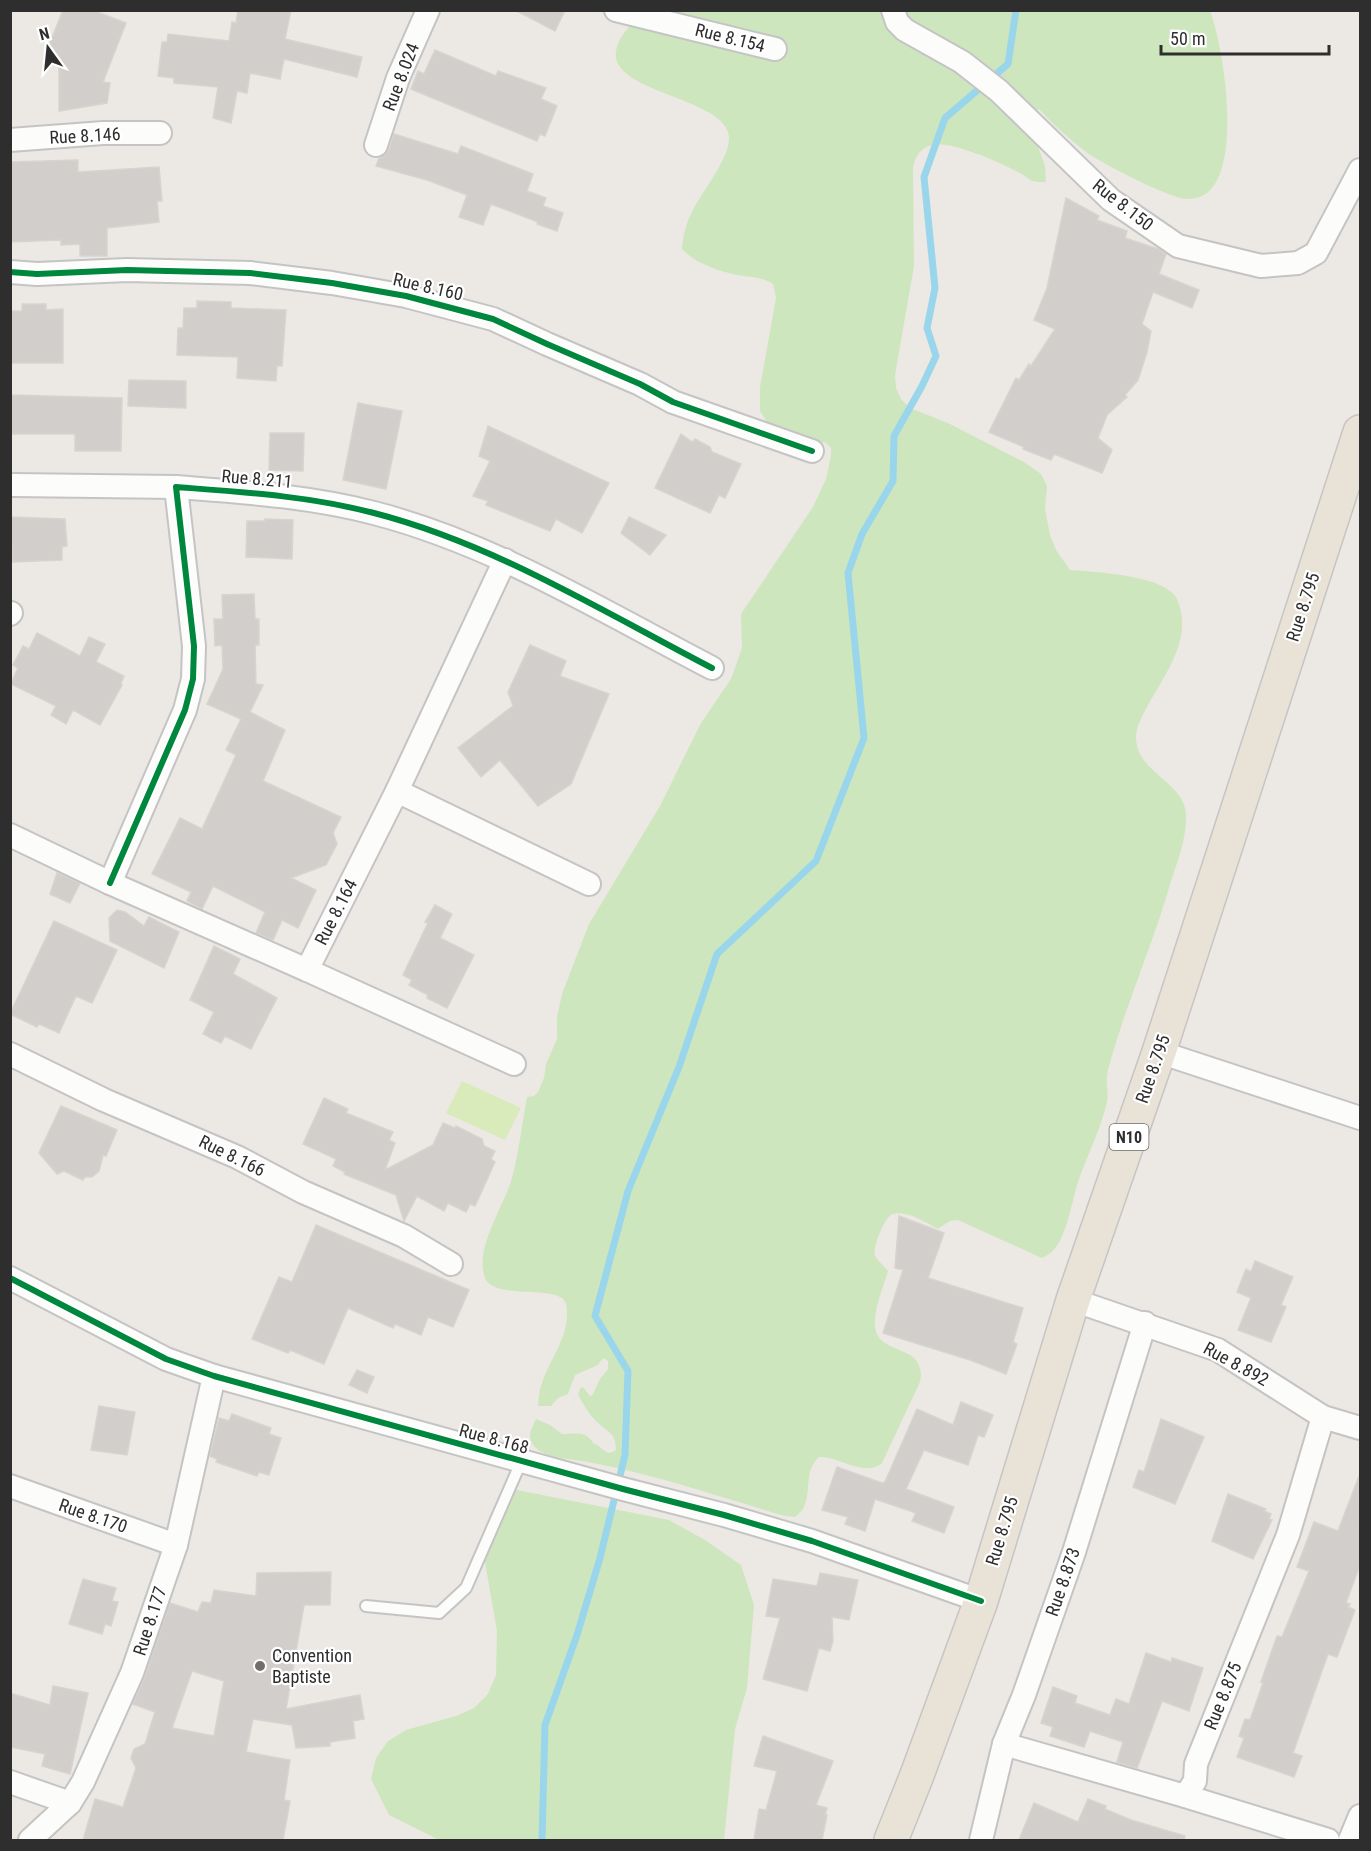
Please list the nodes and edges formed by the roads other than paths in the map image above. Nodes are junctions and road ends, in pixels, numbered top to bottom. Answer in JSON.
{"nodes":[{"id":1,"x":428,"y":10,"type":"edge"},
{"id":2,"x":616,"y":10,"type":"edge"},
{"id":3,"x":893,"y":10,"type":"edge"},
{"id":4,"x":775,"y":49,"type":"dead end"},
{"id":5,"x":160,"y":133,"type":"dead end"},
{"id":6,"x":10,"y":140,"type":"edge"},
{"id":7,"x":376,"y":146,"type":"dead end"},
{"id":8,"x":1360,"y":170,"type":"edge"},
{"id":9,"x":10,"y":272,"type":"edge"},
{"id":10,"x":1360,"y":432,"type":"edge"},
{"id":11,"x":812,"y":452,"type":"dead end"},
{"id":12,"x":14,"y":485,"type":"dead end"},
{"id":13,"x":176,"y":487,"type":"junction"},
{"id":14,"x":505,"y":560,"type":"junction"},
{"id":15,"x":712,"y":668,"type":"dead end"},
{"id":16,"x":397,"y":791,"type":"junction"},
{"id":17,"x":10,"y":835,"type":"edge"},
{"id":18,"x":110,"y":883,"type":"junction"},
{"id":19,"x":589,"y":884,"type":"dead end"},
{"id":20,"x":306,"y":970,"type":"junction"},
{"id":21,"x":1159,"y":1052,"type":"junction"},
{"id":22,"x":10,"y":1054,"type":"edge"},
{"id":23,"x":514,"y":1064,"type":"dead end"},
{"id":24,"x":1360,"y":1118,"type":"edge"},
{"id":25,"x":451,"y":1264,"type":"dead end"},
{"id":26,"x":10,"y":1278,"type":"edge"},
{"id":27,"x":1072,"y":1300,"type":"junction"},
{"id":28,"x":1145,"y":1323,"type":"junction"},
{"id":29,"x":214,"y":1376,"type":"junction"},
{"id":30,"x":1323,"y":1417,"type":"junction"},
{"id":31,"x":1360,"y":1428,"type":"edge"},
{"id":32,"x":521,"y":1462,"type":"junction"},
{"id":33,"x":10,"y":1486,"type":"edge"},
{"id":34,"x":176,"y":1545,"type":"junction"},
{"id":35,"x":981,"y":1601,"type":"junction"},
{"id":36,"x":366,"y":1606,"type":"dead end"},
{"id":37,"x":1004,"y":1744,"type":"junction"},
{"id":38,"x":10,"y":1782,"type":"edge"},
{"id":39,"x":1185,"y":1796,"type":"junction"},
{"id":40,"x":70,"y":1803,"type":"junction"},
{"id":41,"x":1360,"y":1816,"type":"edge"},
{"id":42,"x":1286,"y":1834,"type":"edge"},
{"id":43,"x":30,"y":1840,"type":"edge"},
{"id":44,"x":891,"y":1840,"type":"edge"},
{"id":45,"x":981,"y":1840,"type":"edge"},
{"id":46,"x":1328,"y":1840,"type":"edge"},
{"id":47,"x":1350,"y":1840,"type":"edge"}],
"edges":[{"from":1,"to":7,"type":"street","name":"Rue 8.024"},
{"from":2,"to":4,"type":"street","name":"Rue 8.154"},
{"from":3,"to":8,"type":"street","name":"Rue 8.150"},
{"from":5,"to":6,"type":"street","name":"Rue 8.146"},
{"from":9,"to":11,"type":"street","name":"Rue 8.160"},
{"from":10,"to":21,"type":"highway","name":"Rue 8.795","number":"N10"},
{"from":12,"to":13,"type":"street","name":"Rue 8.211"},
{"from":13,"to":14,"type":"street","name":"Rue 8.211"},
{"from":13,"to":18,"type":"street"},
{"from":14,"to":15,"type":"street","name":"Rue 8.211"},
{"from":14,"to":16,"type":"street","name":"Rue 8.164"},
{"from":16,"to":19,"type":"street"},
{"from":16,"to":20,"type":"street","name":"Rue 8.164"},
{"from":17,"to":18,"type":"street"},
{"from":18,"to":20,"type":"street"},
{"from":20,"to":23,"type":"street"},
{"from":21,"to":24,"type":"street"},
{"from":21,"to":27,"type":"highway","name":"Rue 8.795","number":"N10"},
{"from":22,"to":25,"type":"street","name":"Rue 8.166"},
{"from":26,"to":29,"type":"street","name":"Rue 8.168"},
{"from":27,"to":28,"type":"street","name":"Rue 8.892"},
{"from":27,"to":35,"type":"highway","name":"Rue 8.795","number":"N10"},
{"from":28,"to":30,"type":"street","name":"Rue 8.892"},
{"from":28,"to":37,"type":"street","name":"Rue 8.873"},
{"from":29,"to":32,"type":"street","name":"Rue 8.168"},
{"from":29,"to":34,"type":"street","name":"Rue 8.177"},
{"from":30,"to":31,"type":"street","name":"Rue 8.892"},
{"from":30,"to":39,"type":"street","name":"Rue 8.875"},
{"from":32,"to":35,"type":"street","name":"Rue 8.168"},
{"from":32,"to":36,"type":"lane"},
{"from":33,"to":34,"type":"street","name":"Rue 8.170"},
{"from":34,"to":40,"type":"street","name":"Rue 8.177"},
{"from":35,"to":44,"type":"highway","name":"Rue 8.795","number":"N10"},
{"from":37,"to":39,"type":"street"},
{"from":37,"to":45,"type":"street","name":"Rue 8.873"},
{"from":38,"to":40,"type":"street"},
{"from":39,"to":42,"type":"street"},
{"from":40,"to":43,"type":"street","name":"Rue 8.177"},
{"from":41,"to":47,"type":"street"},
{"from":42,"to":46,"type":"street"}]}
